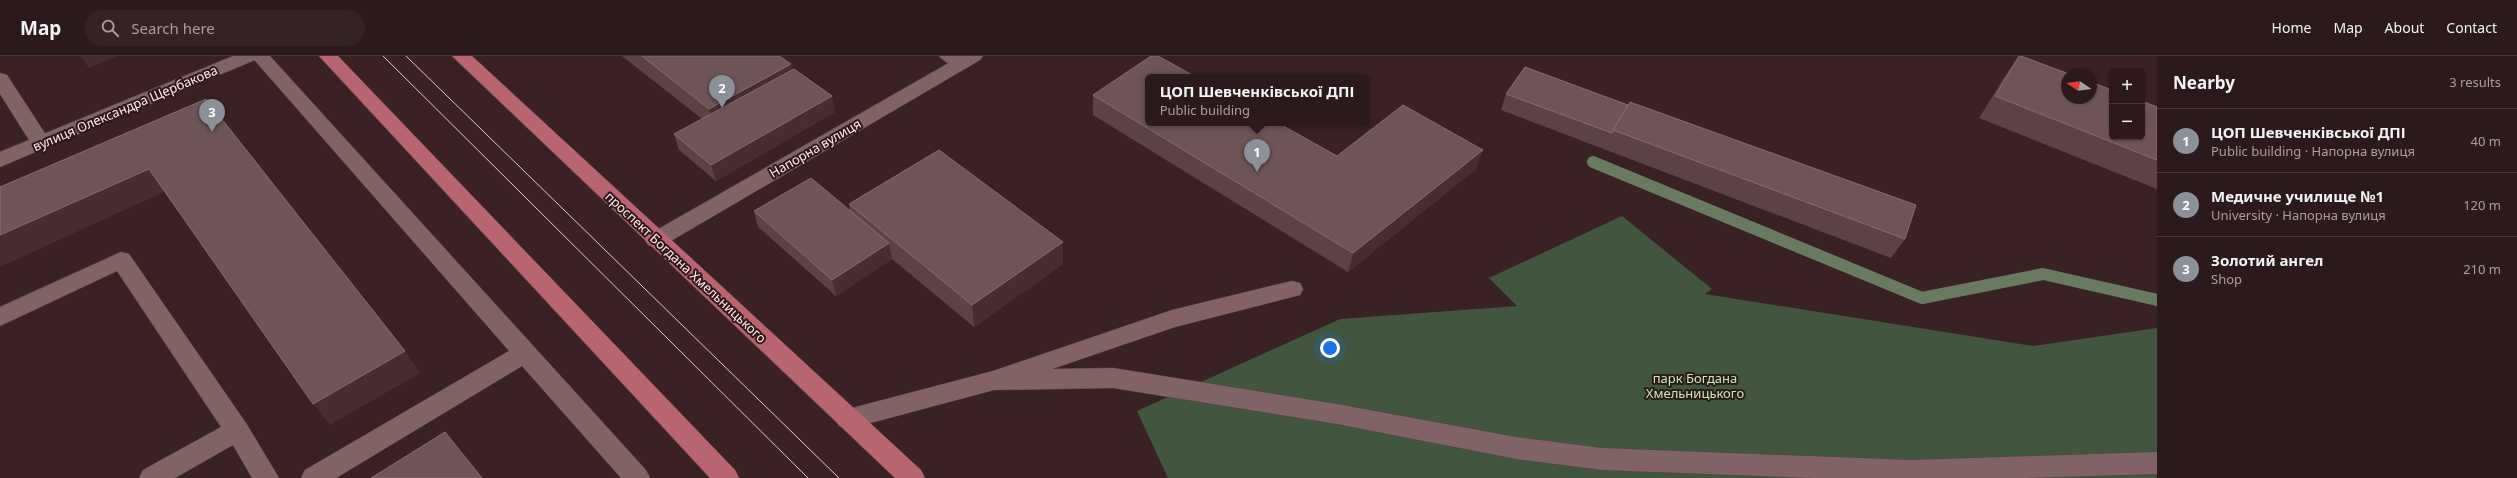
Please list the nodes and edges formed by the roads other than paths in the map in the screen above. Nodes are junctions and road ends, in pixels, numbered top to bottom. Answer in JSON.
{"nodes":[{"id":1,"x":249,"y":56,"type":"edge"},
{"id":2,"x":260,"y":56,"type":"edge"},
{"id":3,"x":328,"y":56,"type":"edge"},
{"id":4,"x":461,"y":56,"type":"edge"},
{"id":5,"x":961,"y":59,"type":"edge"},
{"id":6,"x":0,"y":79,"type":"edge"},
{"id":7,"x":41,"y":143,"type":"junction"},
{"id":8,"x":0,"y":160,"type":"edge"},
{"id":9,"x":656,"y":240,"type":"junction"},
{"id":10,"x":1292,"y":289,"type":"dead end"},
{"id":11,"x":0,"y":317,"type":"edge"},
{"id":12,"x":526,"y":352,"type":"junction"},
{"id":13,"x":994,"y":380,"type":"junction"},
{"id":14,"x":848,"y":419,"type":"junction"},
{"id":15,"x":237,"y":430,"type":"junction"},
{"id":16,"x":2157,"y":463,"type":"edge"},
{"id":17,"x":152,"y":478,"type":"edge"},
{"id":18,"x":266,"y":478,"type":"edge"},
{"id":19,"x":314,"y":478,"type":"edge"},
{"id":20,"x":637,"y":478,"type":"edge"},
{"id":21,"x":724,"y":478,"type":"edge"},
{"id":22,"x":912,"y":478,"type":"edge"}],
"edges":[{"from":1,"to":7,"type":"street","name":"вулиця Олександра Щербакова"},
{"from":2,"to":12,"type":"street"},
{"from":3,"to":21,"type":"main road"},
{"from":4,"to":9,"type":"main road","name":"проспект Богдана Хмельницького"},
{"from":5,"to":9,"type":"street","name":"Напорна вулиця"},
{"from":6,"to":7,"type":"street"},
{"from":7,"to":8,"type":"street","name":"вулиця Олександра Щербакова"},
{"from":9,"to":14,"type":"main road","name":"проспект Богдана Хмельницького"},
{"from":10,"to":13,"type":"street"},
{"from":11,"to":15,"type":"street"},
{"from":12,"to":19,"type":"street"},
{"from":12,"to":20,"type":"street"},
{"from":13,"to":14,"type":"street"},
{"from":13,"to":16,"type":"street"},
{"from":14,"to":22,"type":"main road","name":"проспект Богдана Хмельницького"},
{"from":15,"to":17,"type":"street"},
{"from":15,"to":18,"type":"street"}]}
